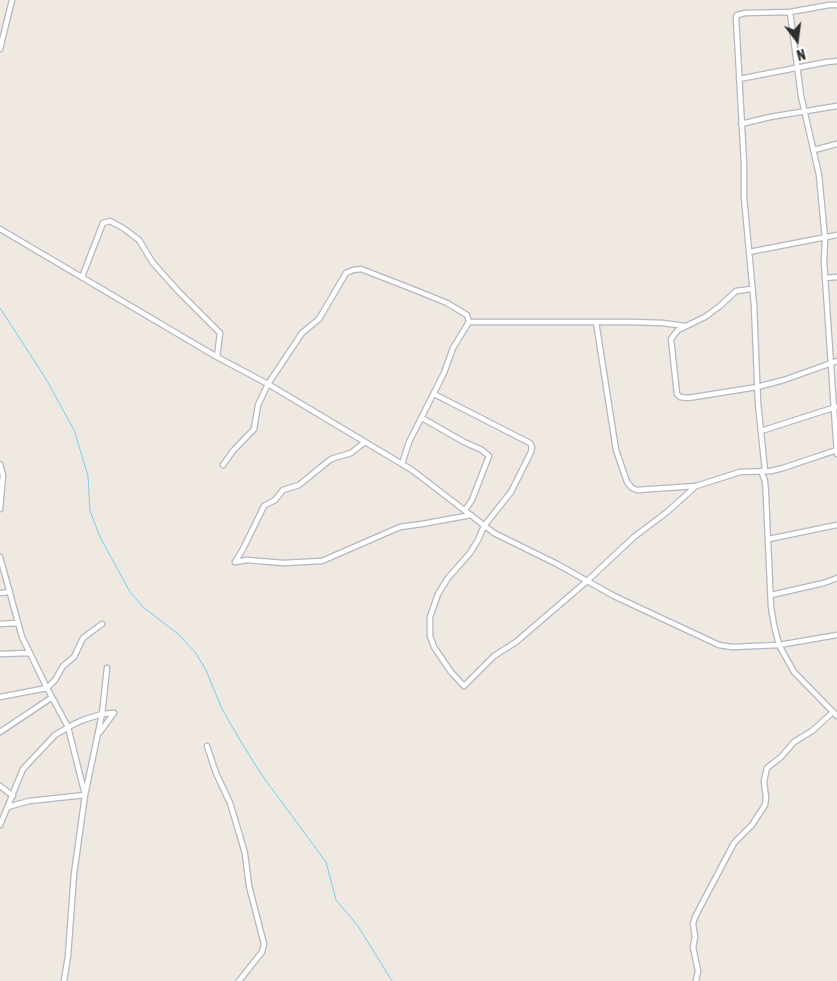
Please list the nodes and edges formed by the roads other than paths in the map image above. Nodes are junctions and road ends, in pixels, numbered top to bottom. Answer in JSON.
{"nodes":[{"id":1,"x":12,"y":0,"type":"edge"},
{"id":2,"x":837,"y":5,"type":"edge"},
{"id":3,"x":790,"y":12,"type":"junction"},
{"id":4,"x":0,"y":49,"type":"edge"},
{"id":5,"x":837,"y":61,"type":"edge"},
{"id":6,"x":798,"y":68,"type":"junction"},
{"id":7,"x":738,"y":79,"type":"junction"},
{"id":8,"x":837,"y":106,"type":"edge"},
{"id":9,"x":805,"y":112,"type":"junction"},
{"id":10,"x":741,"y":124,"type":"junction"},
{"id":11,"x":837,"y":144,"type":"edge"},
{"id":12,"x":814,"y":150,"type":"junction"},
{"id":13,"x":0,"y":229,"type":"edge"},
{"id":14,"x":837,"y":235,"type":"edge"},
{"id":15,"x":825,"y":238,"type":"junction"},
{"id":16,"x":749,"y":252,"type":"junction"},
{"id":17,"x":82,"y":277,"type":"junction"},
{"id":18,"x":837,"y":277,"type":"edge"},
{"id":19,"x":825,"y":278,"type":"junction"},
{"id":20,"x":751,"y":289,"type":"junction"},
{"id":21,"x":469,"y":322,"type":"junction"},
{"id":22,"x":596,"y":322,"type":"junction"},
{"id":23,"x":685,"y":326,"type":"junction"},
{"id":24,"x":217,"y":357,"type":"junction"},
{"id":25,"x":837,"y":362,"type":"edge"},
{"id":26,"x":831,"y":364,"type":"junction"},
{"id":27,"x":268,"y":384,"type":"junction"},
{"id":28,"x":757,"y":387,"type":"junction"},
{"id":29,"x":434,"y":394,"type":"junction"},
{"id":30,"x":836,"y":406,"type":"edge"},
{"id":31,"x":422,"y":418,"type":"junction"},
{"id":32,"x":761,"y":431,"type":"junction"},
{"id":33,"x":366,"y":442,"type":"junction"},
{"id":34,"x":837,"y":451,"type":"edge"},
{"id":35,"x":0,"y":464,"type":"edge"},
{"id":36,"x":402,"y":464,"type":"junction"},
{"id":37,"x":223,"y":465,"type":"dead end"},
{"id":38,"x":763,"y":471,"type":"junction"},
{"id":39,"x":771,"y":472,"type":"junction"},
{"id":40,"x":765,"y":481,"type":"junction"},
{"id":41,"x":696,"y":486,"type":"junction"},
{"id":42,"x":457,"y":505,"type":"junction"},
{"id":43,"x":0,"y":509,"type":"edge"},
{"id":44,"x":465,"y":510,"type":"junction"},
{"id":45,"x":471,"y":515,"type":"junction"},
{"id":46,"x":458,"y":518,"type":"junction"},
{"id":47,"x":837,"y":525,"type":"edge"},
{"id":48,"x":484,"y":526,"type":"junction"},
{"id":49,"x":769,"y":539,"type":"junction"},
{"id":50,"x":0,"y":557,"type":"edge"},
{"id":51,"x":837,"y":578,"type":"edge"},
{"id":52,"x":831,"y":580,"type":"junction"},
{"id":53,"x":587,"y":581,"type":"junction"},
{"id":54,"x":837,"y":582,"type":"edge"},
{"id":55,"x":10,"y":592,"type":"junction"},
{"id":56,"x":0,"y":593,"type":"edge"},
{"id":57,"x":771,"y":595,"type":"junction"},
{"id":58,"x":18,"y":623,"type":"junction"},
{"id":59,"x":0,"y":624,"type":"edge"},
{"id":60,"x":102,"y":624,"type":"dead end"},
{"id":61,"x":837,"y":636,"type":"edge"},
{"id":62,"x":779,"y":645,"type":"junction"},
{"id":63,"x":30,"y":653,"type":"junction"},
{"id":64,"x":0,"y":654,"type":"edge"},
{"id":65,"x":106,"y":668,"type":"dead end"},
{"id":66,"x":47,"y":688,"type":"junction"},
{"id":67,"x":0,"y":697,"type":"edge"},
{"id":68,"x":51,"y":698,"type":"junction"},
{"id":69,"x":833,"y":712,"type":"junction"},
{"id":70,"x":102,"y":714,"type":"junction"},
{"id":71,"x":837,"y":716,"type":"edge"},
{"id":72,"x":68,"y":727,"type":"junction"},
{"id":73,"x":0,"y":732,"type":"edge"},
{"id":74,"x":99,"y":733,"type":"junction"},
{"id":75,"x":207,"y":746,"type":"dead end"},
{"id":76,"x":0,"y":786,"type":"edge"},
{"id":77,"x":85,"y":795,"type":"junction"},
{"id":78,"x":13,"y":796,"type":"junction"},
{"id":79,"x":7,"y":808,"type":"junction"},
{"id":80,"x":0,"y":825,"type":"edge"},
{"id":81,"x":64,"y":981,"type":"edge"},
{"id":82,"x":238,"y":981,"type":"edge"},
{"id":83,"x":696,"y":981,"type":"edge"}],
"edges":[{"from":1,"to":4,"type":"street"},
{"from":2,"to":3,"type":"street"},
{"from":3,"to":6,"type":"street"},
{"from":3,"to":7,"type":"street"},
{"from":5,"to":6,"type":"street"},
{"from":6,"to":7,"type":"street"},
{"from":6,"to":9,"type":"street"},
{"from":7,"to":10,"type":"street"},
{"from":8,"to":9,"type":"street"},
{"from":9,"to":10,"type":"street"},
{"from":9,"to":12,"type":"street"},
{"from":10,"to":16,"type":"street"},
{"from":11,"to":12,"type":"street"},
{"from":12,"to":15,"type":"street"},
{"from":13,"to":17,"type":"street"},
{"from":14,"to":15,"type":"street"},
{"from":15,"to":16,"type":"street"},
{"from":15,"to":19,"type":"street"},
{"from":16,"to":20,"type":"street"},
{"from":17,"to":24,"type":"street"},
{"from":17,"to":24,"type":"street"},
{"from":18,"to":19,"type":"street"},
{"from":19,"to":26,"type":"street"},
{"from":20,"to":23,"type":"street"},
{"from":20,"to":28,"type":"street"},
{"from":21,"to":22,"type":"street"},
{"from":21,"to":27,"type":"street"},
{"from":21,"to":29,"type":"street"},
{"from":22,"to":23,"type":"street"},
{"from":22,"to":41,"type":"street"},
{"from":23,"to":28,"type":"street"},
{"from":24,"to":27,"type":"street"},
{"from":25,"to":26,"type":"street"},
{"from":26,"to":28,"type":"street"},
{"from":26,"to":30,"type":"street"},
{"from":27,"to":33,"type":"street"},
{"from":27,"to":37,"type":"street"},
{"from":28,"to":32,"type":"street"},
{"from":29,"to":31,"type":"street"},
{"from":29,"to":48,"type":"street"},
{"from":30,"to":32,"type":"street"},
{"from":30,"to":34,"type":"street"},
{"from":31,"to":36,"type":"street"},
{"from":31,"to":44,"type":"street"},
{"from":32,"to":38,"type":"street"},
{"from":33,"to":36,"type":"street"},
{"from":33,"to":46,"type":"street"},
{"from":34,"to":39,"type":"street"},
{"from":35,"to":43,"type":"street"},
{"from":36,"to":42,"type":"street"},
{"from":38,"to":39,"type":"street"},
{"from":38,"to":40,"type":"street"},
{"from":38,"to":41,"type":"street"},
{"from":39,"to":40,"type":"street"},
{"from":40,"to":49,"type":"street"},
{"from":41,"to":53,"type":"street"},
{"from":42,"to":44,"type":"street"},
{"from":42,"to":46,"type":"street"},
{"from":44,"to":45,"type":"street"},
{"from":45,"to":46,"type":"street"},
{"from":45,"to":48,"type":"street"},
{"from":47,"to":49,"type":"street"},
{"from":48,"to":53,"type":"street"},
{"from":48,"to":53,"type":"street"},
{"from":49,"to":57,"type":"street"},
{"from":50,"to":55,"type":"street"},
{"from":51,"to":52,"type":"street"},
{"from":52,"to":54,"type":"street"},
{"from":52,"to":57,"type":"street"},
{"from":53,"to":62,"type":"street"},
{"from":55,"to":56,"type":"street"},
{"from":55,"to":58,"type":"street"},
{"from":57,"to":62,"type":"street"},
{"from":58,"to":59,"type":"street"},
{"from":58,"to":63,"type":"street"},
{"from":60,"to":66,"type":"street"},
{"from":61,"to":62,"type":"street"},
{"from":62,"to":69,"type":"street"},
{"from":63,"to":64,"type":"street"},
{"from":63,"to":66,"type":"street"},
{"from":65,"to":70,"type":"street"},
{"from":66,"to":67,"type":"street"},
{"from":66,"to":68,"type":"street"},
{"from":68,"to":72,"type":"street"},
{"from":68,"to":73,"type":"street"},
{"from":69,"to":71,"type":"street"},
{"from":69,"to":83,"type":"street"},
{"from":70,"to":72,"type":"street"},
{"from":70,"to":74,"type":"street"},
{"from":70,"to":74,"type":"street"},
{"from":72,"to":77,"type":"street"},
{"from":72,"to":78,"type":"street"},
{"from":74,"to":77,"type":"street"},
{"from":75,"to":82,"type":"street"},
{"from":76,"to":78,"type":"street"},
{"from":77,"to":79,"type":"street"},
{"from":77,"to":81,"type":"street"},
{"from":78,"to":79,"type":"street"},
{"from":79,"to":80,"type":"street"}]}
